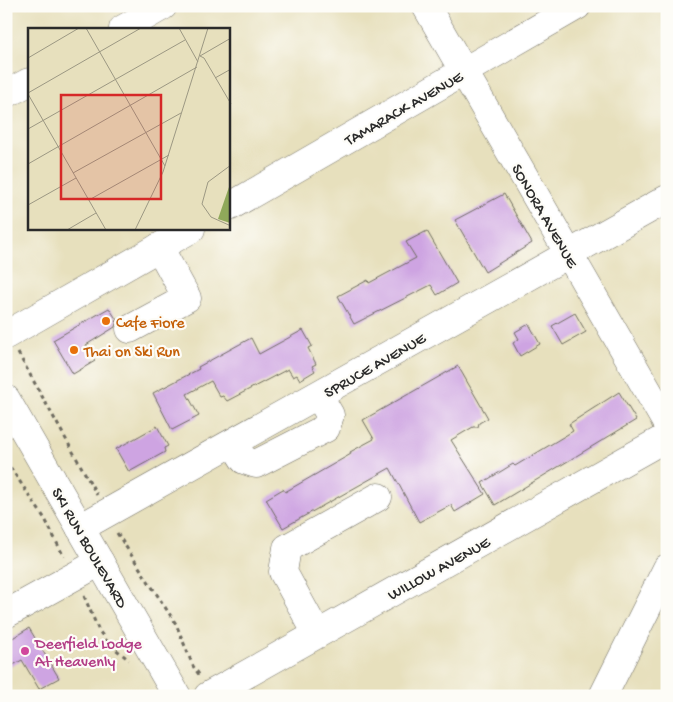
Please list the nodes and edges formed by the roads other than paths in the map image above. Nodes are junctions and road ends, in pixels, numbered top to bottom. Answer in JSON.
{"nodes":[{"id":1,"x":163,"y":6,"type":"edge"},
{"id":2,"x":426,"y":6,"type":"edge"},
{"id":3,"x":577,"y":6,"type":"edge"},
{"id":4,"x":125,"y":28,"type":"edge"},
{"id":5,"x":463,"y":72,"type":"junction"},
{"id":6,"x":28,"y":83,"type":"edge"},
{"id":7,"x":6,"y":94,"type":"edge"},
{"id":8,"x":667,"y":198,"type":"edge"},
{"id":9,"x":230,"y":206,"type":"edge"},
{"id":10,"x":189,"y":230,"type":"edge"},
{"id":11,"x":158,"y":247,"type":"junction"},
{"id":12,"x":568,"y":254,"type":"junction"},
{"id":13,"x":130,"y":329,"type":"dead end"},
{"id":14,"x":12,"y":344,"type":"edge"},
{"id":15,"x":6,"y":399,"type":"edge"},
{"id":16,"x":667,"y":424,"type":"edge"},
{"id":17,"x":667,"y":437,"type":"edge"},
{"id":18,"x":378,"y":497,"type":"dead end"},
{"id":19,"x":80,"y":528,"type":"junction"},
{"id":20,"x":100,"y":562,"type":"junction"},
{"id":21,"x":667,"y":568,"type":"edge"},
{"id":22,"x":6,"y":614,"type":"edge"},
{"id":23,"x":317,"y":634,"type":"junction"},
{"id":24,"x":205,"y":687,"type":"edge"},
{"id":25,"x":172,"y":694,"type":"edge"},
{"id":26,"x":603,"y":696,"type":"edge"}],
"edges":[{"from":1,"to":4,"type":"street"},
{"from":2,"to":5,"type":"street","name":"SONORA AVENUE"},
{"from":3,"to":5,"type":"street","name":"TAMARACK AVENUE"},
{"from":5,"to":9,"type":"street","name":"TAMARACK AVENUE"},
{"from":5,"to":12,"type":"street","name":"SONORA AVENUE"},
{"from":6,"to":7,"type":"street"},
{"from":8,"to":12,"type":"street","name":"SPRUCE AVENUE"},
{"from":10,"to":11,"type":"street"},
{"from":11,"to":13,"type":"street"},
{"from":11,"to":14,"type":"street"},
{"from":12,"to":16,"type":"street","name":"SONORA AVENUE"},
{"from":12,"to":19,"type":"street","name":"SPRUCE AVENUE"},
{"from":15,"to":19,"type":"street","name":"SKI RUN BOULEVARD"},
{"from":17,"to":23,"type":"street","name":"WILLOW AVENUE"},
{"from":18,"to":23,"type":"street"},
{"from":19,"to":20,"type":"street","name":"SKI RUN BOULEVARD"},
{"from":20,"to":22,"type":"street"},
{"from":20,"to":25,"type":"street","name":"SKI RUN BOULEVARD"},
{"from":21,"to":26,"type":"street"},
{"from":23,"to":24,"type":"street","name":"WILLOW AVENUE"}]}
